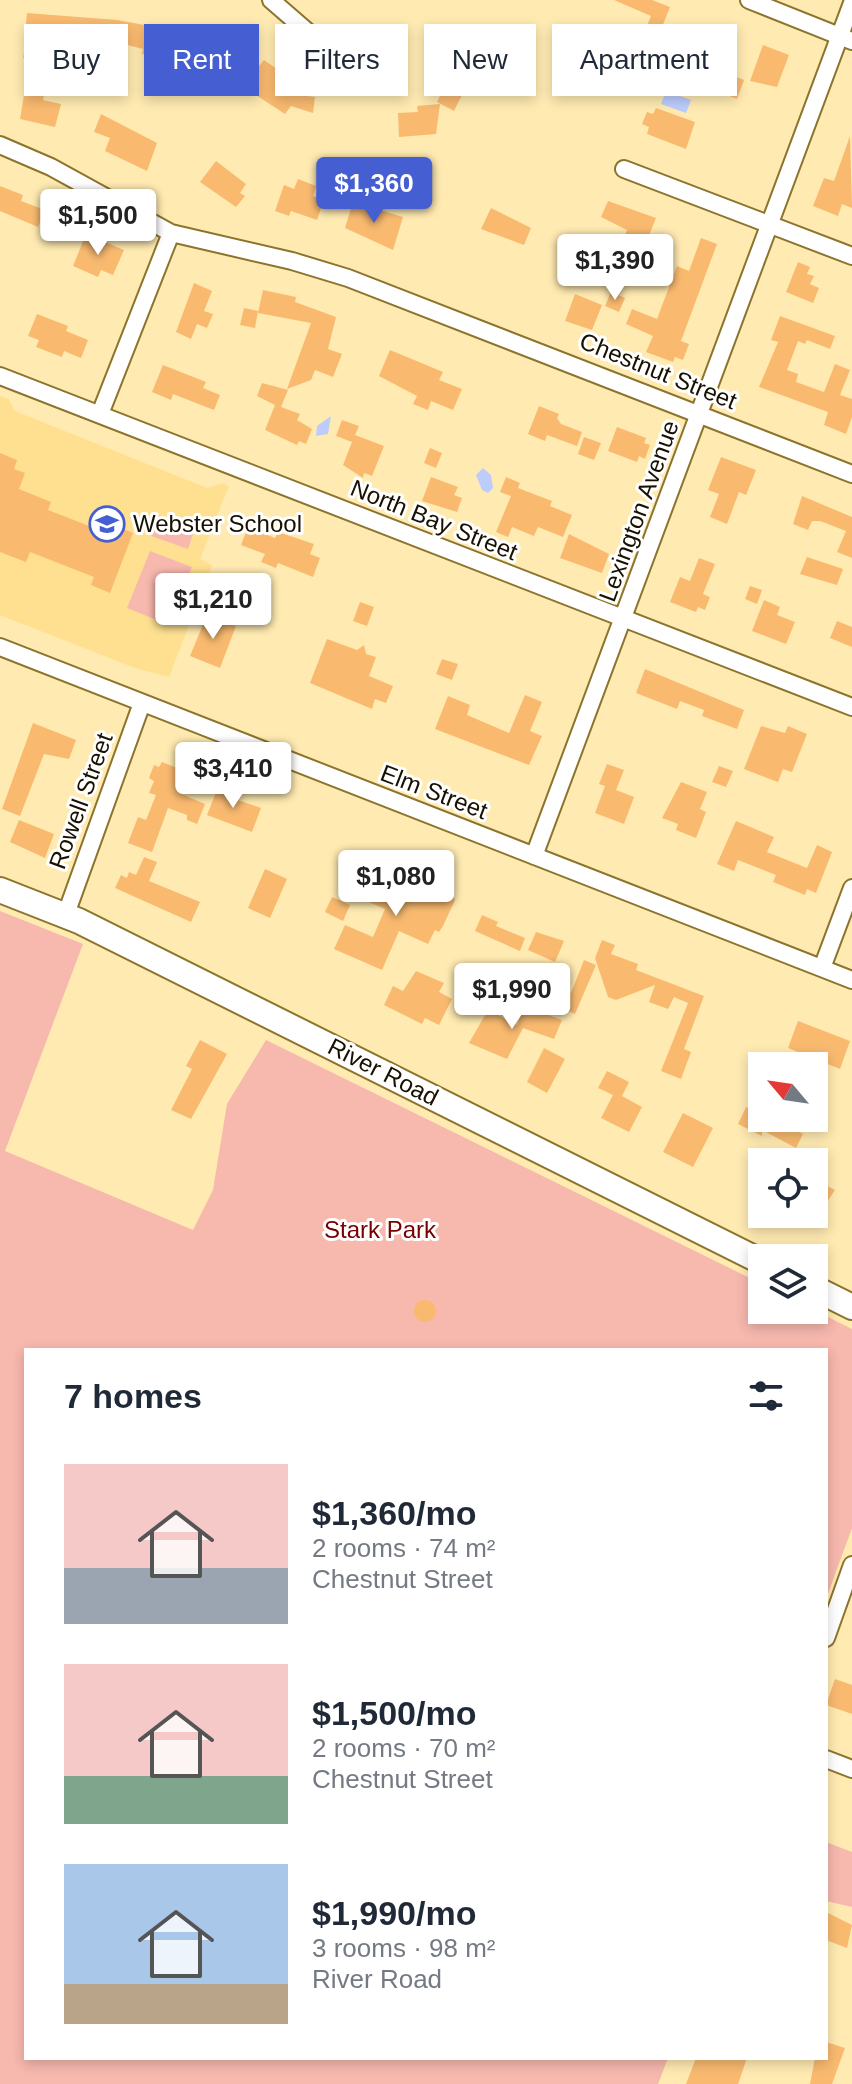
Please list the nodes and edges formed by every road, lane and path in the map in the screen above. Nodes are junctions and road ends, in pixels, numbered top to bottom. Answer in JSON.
{"nodes":[{"id":1,"x":271,"y":0,"type":"edge"},
{"id":2,"x":749,"y":0,"type":"edge"},
{"id":3,"x":852,"y":3,"type":"edge"},
{"id":4,"x":299,"y":24,"type":"edge"},
{"id":5,"x":846,"y":38,"type":"edge"},
{"id":6,"x":0,"y":145,"type":"edge"},
{"id":7,"x":624,"y":169,"type":"dead end"},
{"id":8,"x":770,"y":224,"type":"junction"},
{"id":9,"x":171,"y":233,"type":"junction"},
{"id":10,"x":852,"y":256,"type":"edge"},
{"id":11,"x":0,"y":376,"type":"edge"},
{"id":12,"x":100,"y":414,"type":"junction"},
{"id":13,"x":701,"y":414,"type":"junction"},
{"id":14,"x":852,"y":474,"type":"edge"},
{"id":15,"x":624,"y":621,"type":"junction"},
{"id":16,"x":0,"y":647,"type":"edge"},
{"id":17,"x":142,"y":703,"type":"junction"},
{"id":18,"x":852,"y":707,"type":"edge"},
{"id":19,"x":534,"y":856,"type":"junction"},
{"id":20,"x":852,"y":888,"type":"edge"},
{"id":21,"x":0,"y":890,"type":"edge"},
{"id":22,"x":66,"y":914,"type":"junction"},
{"id":23,"x":822,"y":968,"type":"junction"},
{"id":24,"x":852,"y":980,"type":"edge"},
{"id":25,"x":748,"y":1255,"type":"edge"},
{"id":26,"x":828,"y":1295,"type":"edge"},
{"id":27,"x":852,"y":1307,"type":"edge"},
{"id":28,"x":852,"y":1565,"type":"edge"},
{"id":29,"x":828,"y":1632,"type":"edge"},
{"id":30,"x":828,"y":1760,"type":"edge"},
{"id":31,"x":852,"y":1769,"type":"edge"}],
"edges":[{"from":1,"to":4,"type":"street"},
{"from":2,"to":5,"type":"street"},
{"from":3,"to":5,"type":"street","name":"Lexington Avenue"},
{"from":5,"to":8,"type":"street","name":"Lexington Avenue"},
{"from":6,"to":9,"type":"street","name":"Chestnut Street"},
{"from":7,"to":8,"type":"street"},
{"from":8,"to":10,"type":"street"},
{"from":8,"to":13,"type":"street","name":"Lexington Avenue"},
{"from":9,"to":12,"type":"street"},
{"from":9,"to":13,"type":"street","name":"Chestnut Street"},
{"from":11,"to":12,"type":"street","name":"North Bay Street"},
{"from":12,"to":15,"type":"street","name":"North Bay Street"},
{"from":13,"to":14,"type":"street","name":"Chestnut Street"},
{"from":13,"to":15,"type":"street","name":"Lexington Avenue"},
{"from":15,"to":18,"type":"street","name":"North Bay Street"},
{"from":15,"to":19,"type":"street","name":"Lexington Avenue"},
{"from":16,"to":17,"type":"street","name":"Elm Street"},
{"from":17,"to":19,"type":"street","name":"Elm Street"},
{"from":17,"to":22,"type":"street","name":"Rowell Street"},
{"from":19,"to":23,"type":"street","name":"Elm Street"},
{"from":20,"to":23,"type":"street"},
{"from":21,"to":22,"type":"street","name":"River Road"},
{"from":22,"to":25,"type":"street","name":"River Road"},
{"from":23,"to":24,"type":"street","name":"Elm Street"},
{"from":26,"to":27,"type":"street"},
{"from":28,"to":29,"type":"street"},
{"from":30,"to":31,"type":"street"}]}
